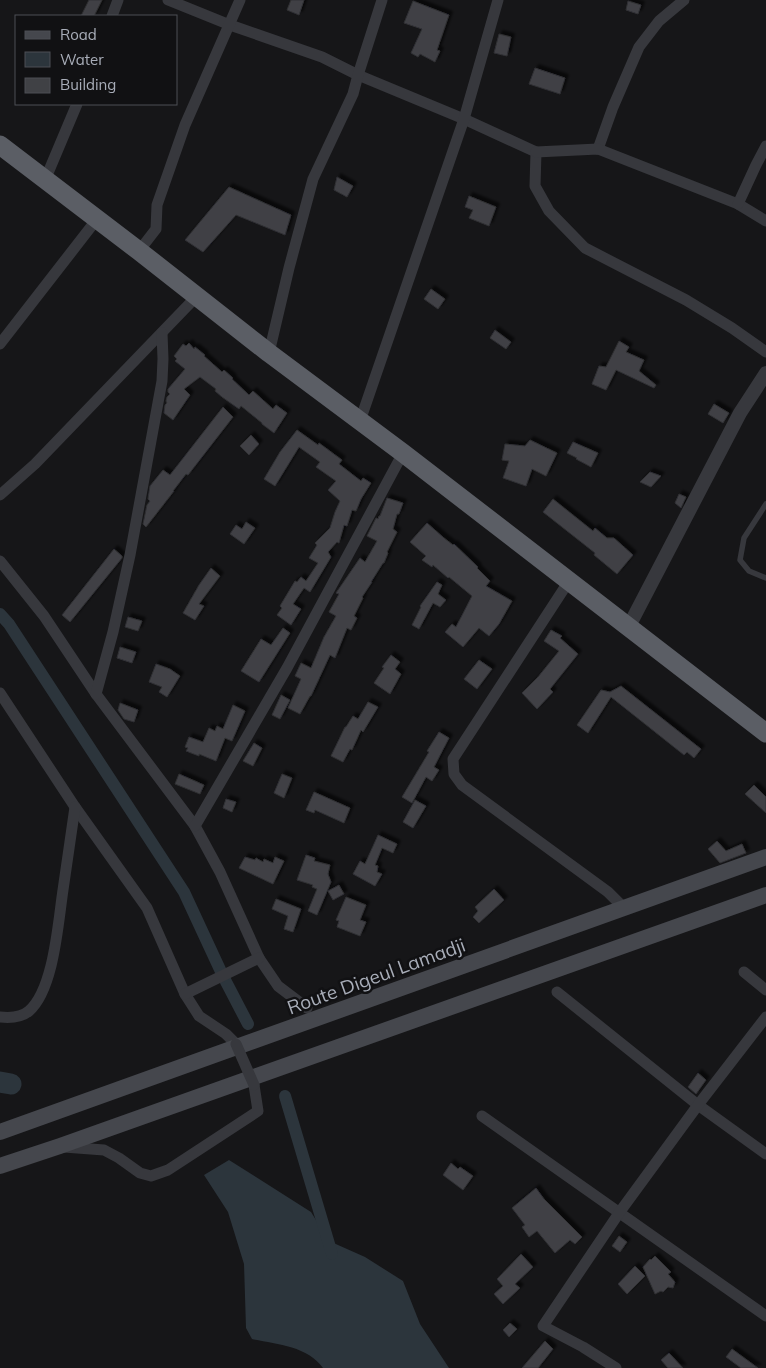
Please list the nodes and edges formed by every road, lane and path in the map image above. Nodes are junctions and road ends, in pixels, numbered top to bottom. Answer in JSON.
{"nodes":[{"id":1,"x":118,"y":0,"type":"edge"},
{"id":2,"x":168,"y":0,"type":"edge"},
{"id":3,"x":240,"y":0,"type":"edge"},
{"id":4,"x":382,"y":0,"type":"edge"},
{"id":5,"x":498,"y":0,"type":"edge"},
{"id":6,"x":684,"y":0,"type":"edge"},
{"id":7,"x":112,"y":15,"type":"edge"},
{"id":8,"x":230,"y":25,"type":"junction"},
{"id":9,"x":358,"y":75,"type":"junction"},
{"id":10,"x":76,"y":105,"type":"edge"},
{"id":11,"x":464,"y":119,"type":"junction"},
{"id":12,"x":0,"y":146,"type":"edge"},
{"id":13,"x":766,"y":146,"type":"edge"},
{"id":14,"x":598,"y":149,"type":"junction"},
{"id":15,"x":536,"y":152,"type":"junction"},
{"id":16,"x":45,"y":180,"type":"junction"},
{"id":17,"x":738,"y":204,"type":"junction"},
{"id":18,"x":97,"y":219,"type":"junction"},
{"id":19,"x":766,"y":221,"type":"edge"},
{"id":20,"x":139,"y":251,"type":"junction"},
{"id":21,"x":197,"y":296,"type":"junction"},
{"id":22,"x":162,"y":333,"type":"junction"},
{"id":23,"x":0,"y":344,"type":"edge"},
{"id":24,"x":766,"y":352,"type":"edge"},
{"id":25,"x":268,"y":353,"type":"junction"},
{"id":26,"x":766,"y":373,"type":"edge"},
{"id":27,"x":360,"y":421,"type":"junction"},
{"id":28,"x":403,"y":453,"type":"junction"},
{"id":29,"x":0,"y":495,"type":"edge"},
{"id":30,"x":766,"y":504,"type":"edge"},
{"id":31,"x":0,"y":561,"type":"edge"},
{"id":32,"x":766,"y":578,"type":"edge"},
{"id":33,"x":568,"y":581,"type":"junction"},
{"id":34,"x":628,"y":628,"type":"junction"},
{"id":35,"x":0,"y":693,"type":"edge"},
{"id":36,"x":96,"y":694,"type":"junction"},
{"id":37,"x":766,"y":733,"type":"edge"},
{"id":38,"x":75,"y":806,"type":"junction"},
{"id":39,"x":194,"y":826,"type":"junction"},
{"id":40,"x":766,"y":857,"type":"edge"},
{"id":41,"x":766,"y":895,"type":"edge"},
{"id":42,"x":624,"y":908,"type":"junction"},
{"id":43,"x":259,"y":958,"type":"junction"},
{"id":44,"x":744,"y":972,"type":"dead end"},
{"id":45,"x":766,"y":990,"type":"edge"},
{"id":46,"x":557,"y":992,"type":"dead end"},
{"id":47,"x":185,"y":994,"type":"junction"},
{"id":48,"x":307,"y":1008,"type":"dead end"},
{"id":49,"x":0,"y":1017,"type":"edge"},
{"id":50,"x":766,"y":1017,"type":"edge"},
{"id":51,"x":698,"y":1105,"type":"junction"},
{"id":52,"x":482,"y":1116,"type":"dead end"},
{"id":53,"x":0,"y":1132,"type":"edge"},
{"id":54,"x":60,"y":1146,"type":"junction"},
{"id":55,"x":766,"y":1154,"type":"edge"},
{"id":56,"x":0,"y":1166,"type":"edge"},
{"id":57,"x":618,"y":1214,"type":"junction"},
{"id":58,"x":766,"y":1316,"type":"edge"},
{"id":59,"x":616,"y":1368,"type":"edge"}],
"edges":[{"from":1,"to":7,"type":"street"},
{"from":2,"to":8,"type":"street"},
{"from":3,"to":8,"type":"street"},
{"from":4,"to":9,"type":"street"},
{"from":5,"to":11,"type":"street"},
{"from":6,"to":14,"type":"street"},
{"from":8,"to":9,"type":"street"},
{"from":8,"to":20,"type":"street"},
{"from":9,"to":11,"type":"street"},
{"from":9,"to":25,"type":"street"},
{"from":10,"to":16,"type":"street"},
{"from":11,"to":15,"type":"street"},
{"from":11,"to":27,"type":"street"},
{"from":12,"to":16,"type":"highway"},
{"from":13,"to":17,"type":"street"},
{"from":14,"to":15,"type":"street"},
{"from":14,"to":17,"type":"street"},
{"from":15,"to":24,"type":"street"},
{"from":16,"to":18,"type":"highway"},
{"from":17,"to":19,"type":"street"},
{"from":18,"to":20,"type":"highway"},
{"from":18,"to":23,"type":"street"},
{"from":20,"to":21,"type":"highway"},
{"from":21,"to":22,"type":"street"},
{"from":21,"to":25,"type":"highway"},
{"from":22,"to":29,"type":"street"},
{"from":22,"to":36,"type":"street"},
{"from":25,"to":27,"type":"highway"},
{"from":26,"to":34,"type":"street"},
{"from":27,"to":28,"type":"highway"},
{"from":28,"to":33,"type":"highway"},
{"from":28,"to":39,"type":"street"},
{"from":30,"to":32,"type":"lane"},
{"from":31,"to":36,"type":"street"},
{"from":33,"to":34,"type":"highway"},
{"from":33,"to":42,"type":"street"},
{"from":34,"to":37,"type":"highway"},
{"from":35,"to":38,"type":"street"},
{"from":36,"to":39,"type":"street"},
{"from":38,"to":47,"type":"street"},
{"from":38,"to":49,"type":"street"},
{"from":39,"to":43,"type":"street"},
{"from":40,"to":42,"type":"main road","name":"Route Digeul Lamadji"},
{"from":41,"to":54,"type":"main road"},
{"from":42,"to":53,"type":"main road","name":"Route Digeul Lamadji"},
{"from":43,"to":47,"type":"street"},
{"from":43,"to":48,"type":"street"},
{"from":44,"to":45,"type":"street"},
{"from":46,"to":51,"type":"street"},
{"from":47,"to":54,"type":"street","bridge":true},
{"from":50,"to":51,"type":"street"},
{"from":51,"to":55,"type":"street"},
{"from":51,"to":57,"type":"street"},
{"from":52,"to":57,"type":"street"},
{"from":54,"to":56,"type":"main road"},
{"from":57,"to":58,"type":"street"},
{"from":57,"to":59,"type":"street"}]}
